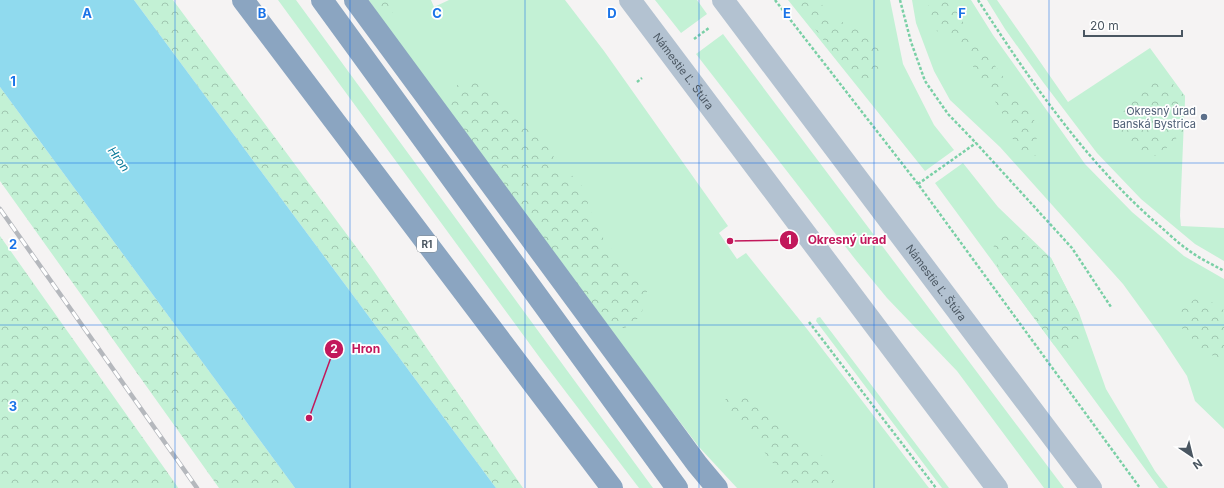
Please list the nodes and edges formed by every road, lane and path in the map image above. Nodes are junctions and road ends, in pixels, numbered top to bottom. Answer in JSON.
{"nodes":[{"id":1,"x":243,"y":0,"type":"edge"},
{"id":2,"x":322,"y":0,"type":"edge"},
{"id":3,"x":355,"y":0,"type":"edge"},
{"id":4,"x":630,"y":0,"type":"edge"},
{"id":5,"x":723,"y":0,"type":"edge"},
{"id":6,"x":775,"y":0,"type":"edge"},
{"id":7,"x":900,"y":0,"type":"edge"},
{"id":8,"x":978,"y":0,"type":"edge"},
{"id":9,"x":715,"y":24,"type":"dead end"},
{"id":10,"x":689,"y":43,"type":"dead end"},
{"id":11,"x":642,"y":78,"type":"dead end"},
{"id":12,"x":637,"y":82,"type":"dead end"},
{"id":13,"x":976,"y":142,"type":"junction"},
{"id":14,"x":918,"y":184,"type":"junction"},
{"id":15,"x":1224,"y":270,"type":"edge"},
{"id":16,"x":1111,"y":307,"type":"dead end"},
{"id":17,"x":809,"y":322,"type":"dead end"},
{"id":18,"x":612,"y":488,"type":"edge"},
{"id":19,"x":677,"y":488,"type":"edge"},
{"id":20,"x":717,"y":488,"type":"edge"},
{"id":21,"x":936,"y":488,"type":"edge"},
{"id":22,"x":997,"y":488,"type":"edge"},
{"id":23,"x":1091,"y":488,"type":"edge"},
{"id":24,"x":1140,"y":488,"type":"edge"}],
"edges":[{"from":1,"to":18,"type":"highway","number":"R1"},
{"from":2,"to":19,"type":"highway"},
{"from":3,"to":20,"type":"highway"},
{"from":4,"to":22,"type":"main road","name":"Námestie Ľ. Štúra"},
{"from":5,"to":23,"type":"main road","name":"Námestie Ľ. Štúra"},
{"from":6,"to":14,"type":"path"},
{"from":7,"to":13,"type":"path"},
{"from":8,"to":15,"type":"path"},
{"from":9,"to":10,"type":"path"},
{"from":11,"to":12,"type":"path"},
{"from":13,"to":14,"type":"path"},
{"from":13,"to":16,"type":"path"},
{"from":14,"to":24,"type":"path"},
{"from":17,"to":21,"type":"path"}]}
